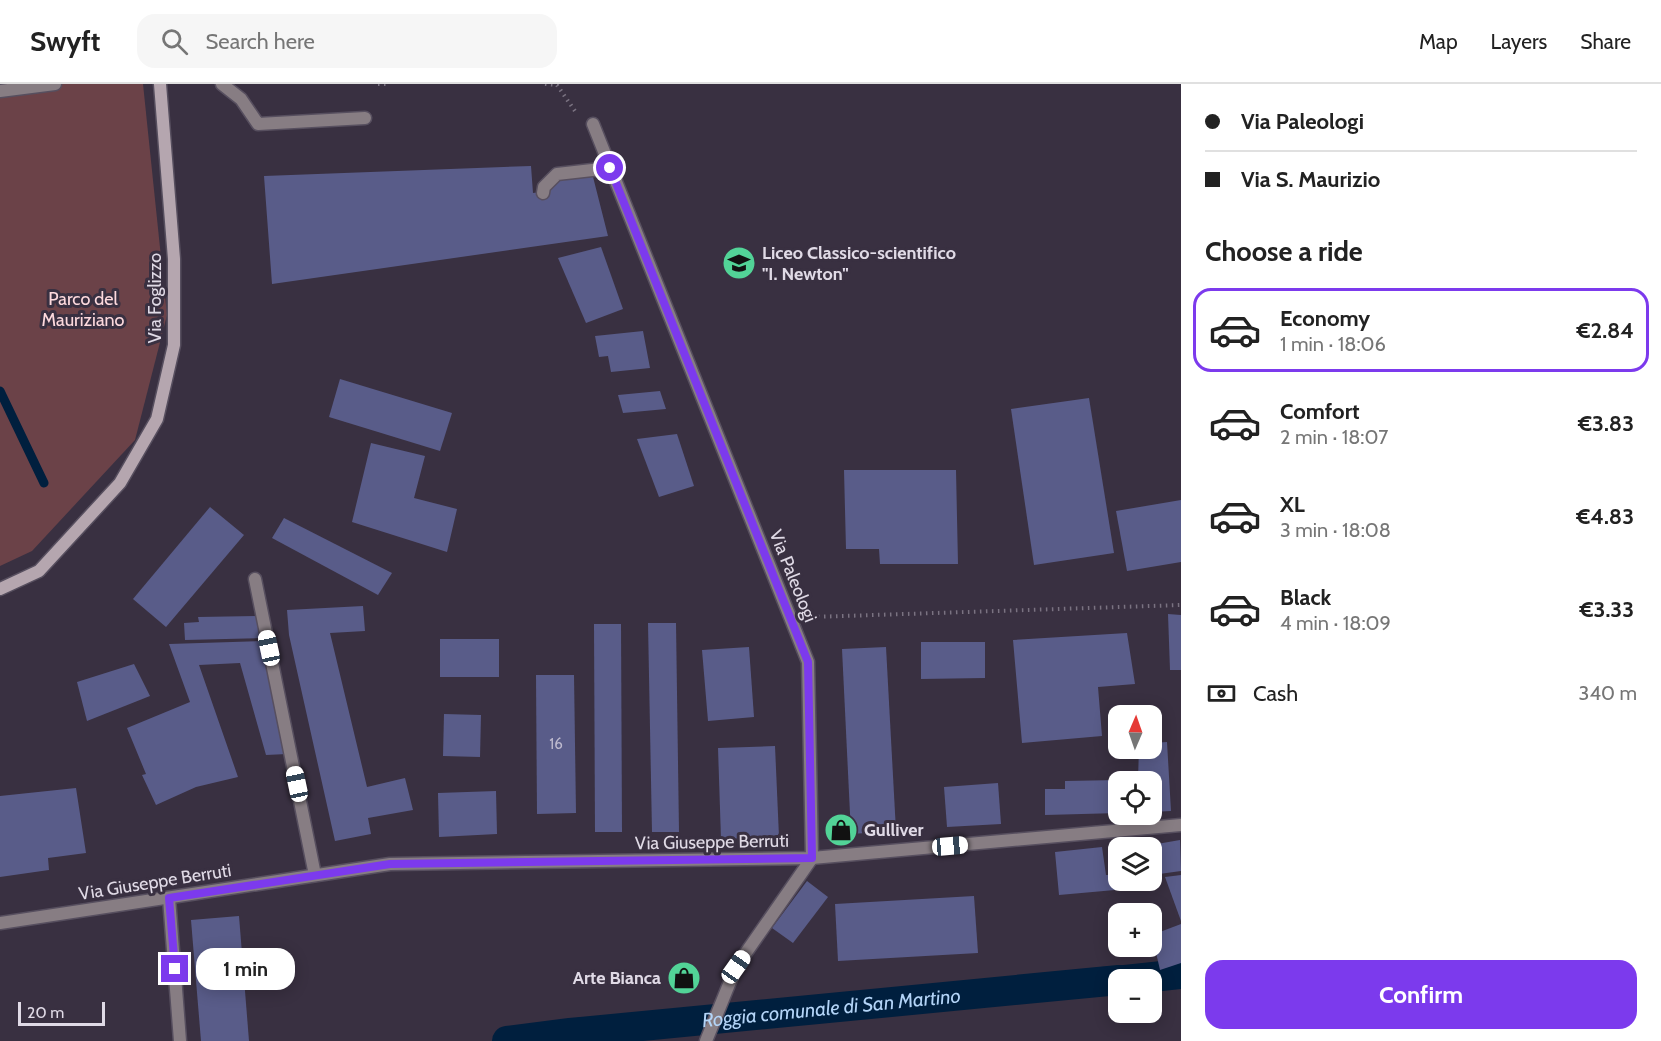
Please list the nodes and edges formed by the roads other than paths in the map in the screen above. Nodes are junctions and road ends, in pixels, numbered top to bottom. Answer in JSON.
{"nodes":[{"id":1,"x":55,"y":84,"type":"edge"},
{"id":2,"x":160,"y":84,"type":"edge"},
{"id":3,"x":222,"y":84,"type":"edge"},
{"id":4,"x":0,"y":91,"type":"edge"},
{"id":5,"x":366,"y":118,"type":"dead end"},
{"id":6,"x":593,"y":124,"type":"road end"},
{"id":7,"x":610,"y":168,"type":"junction"},
{"id":8,"x":543,"y":193,"type":"dead end"},
{"id":9,"x":255,"y":579,"type":"dead end"},
{"id":10,"x":0,"y":590,"type":"edge"},
{"id":11,"x":1181,"y":825,"type":"edge"},
{"id":12,"x":812,"y":858,"type":"junction"},
{"id":13,"x":315,"y":875,"type":"junction"},
{"id":14,"x":169,"y":898,"type":"junction"},
{"id":15,"x":0,"y":923,"type":"edge"},
{"id":16,"x":707,"y":1038,"type":"edge"},
{"id":17,"x":180,"y":1041,"type":"edge"}],
"edges":[{"from":1,"to":4,"type":"street"},
{"from":2,"to":10,"type":"main road","name":"Via Foglizzo"},
{"from":3,"to":5,"type":"street"},
{"from":6,"to":7,"type":"street","name":"Via Paleologi"},
{"from":7,"to":8,"type":"street"},
{"from":7,"to":12,"type":"street","name":"Via Paleologi"},
{"from":9,"to":13,"type":"street"},
{"from":11,"to":12,"type":"street","name":"Via Giuseppe Berruti"},
{"from":12,"to":13,"type":"street","name":"Via Giuseppe Berruti"},
{"from":12,"to":16,"type":"street"},
{"from":13,"to":14,"type":"street","name":"Via Giuseppe Berruti"},
{"from":14,"to":15,"type":"street","name":"Via Giuseppe Berruti"},
{"from":14,"to":17,"type":"street"}]}
